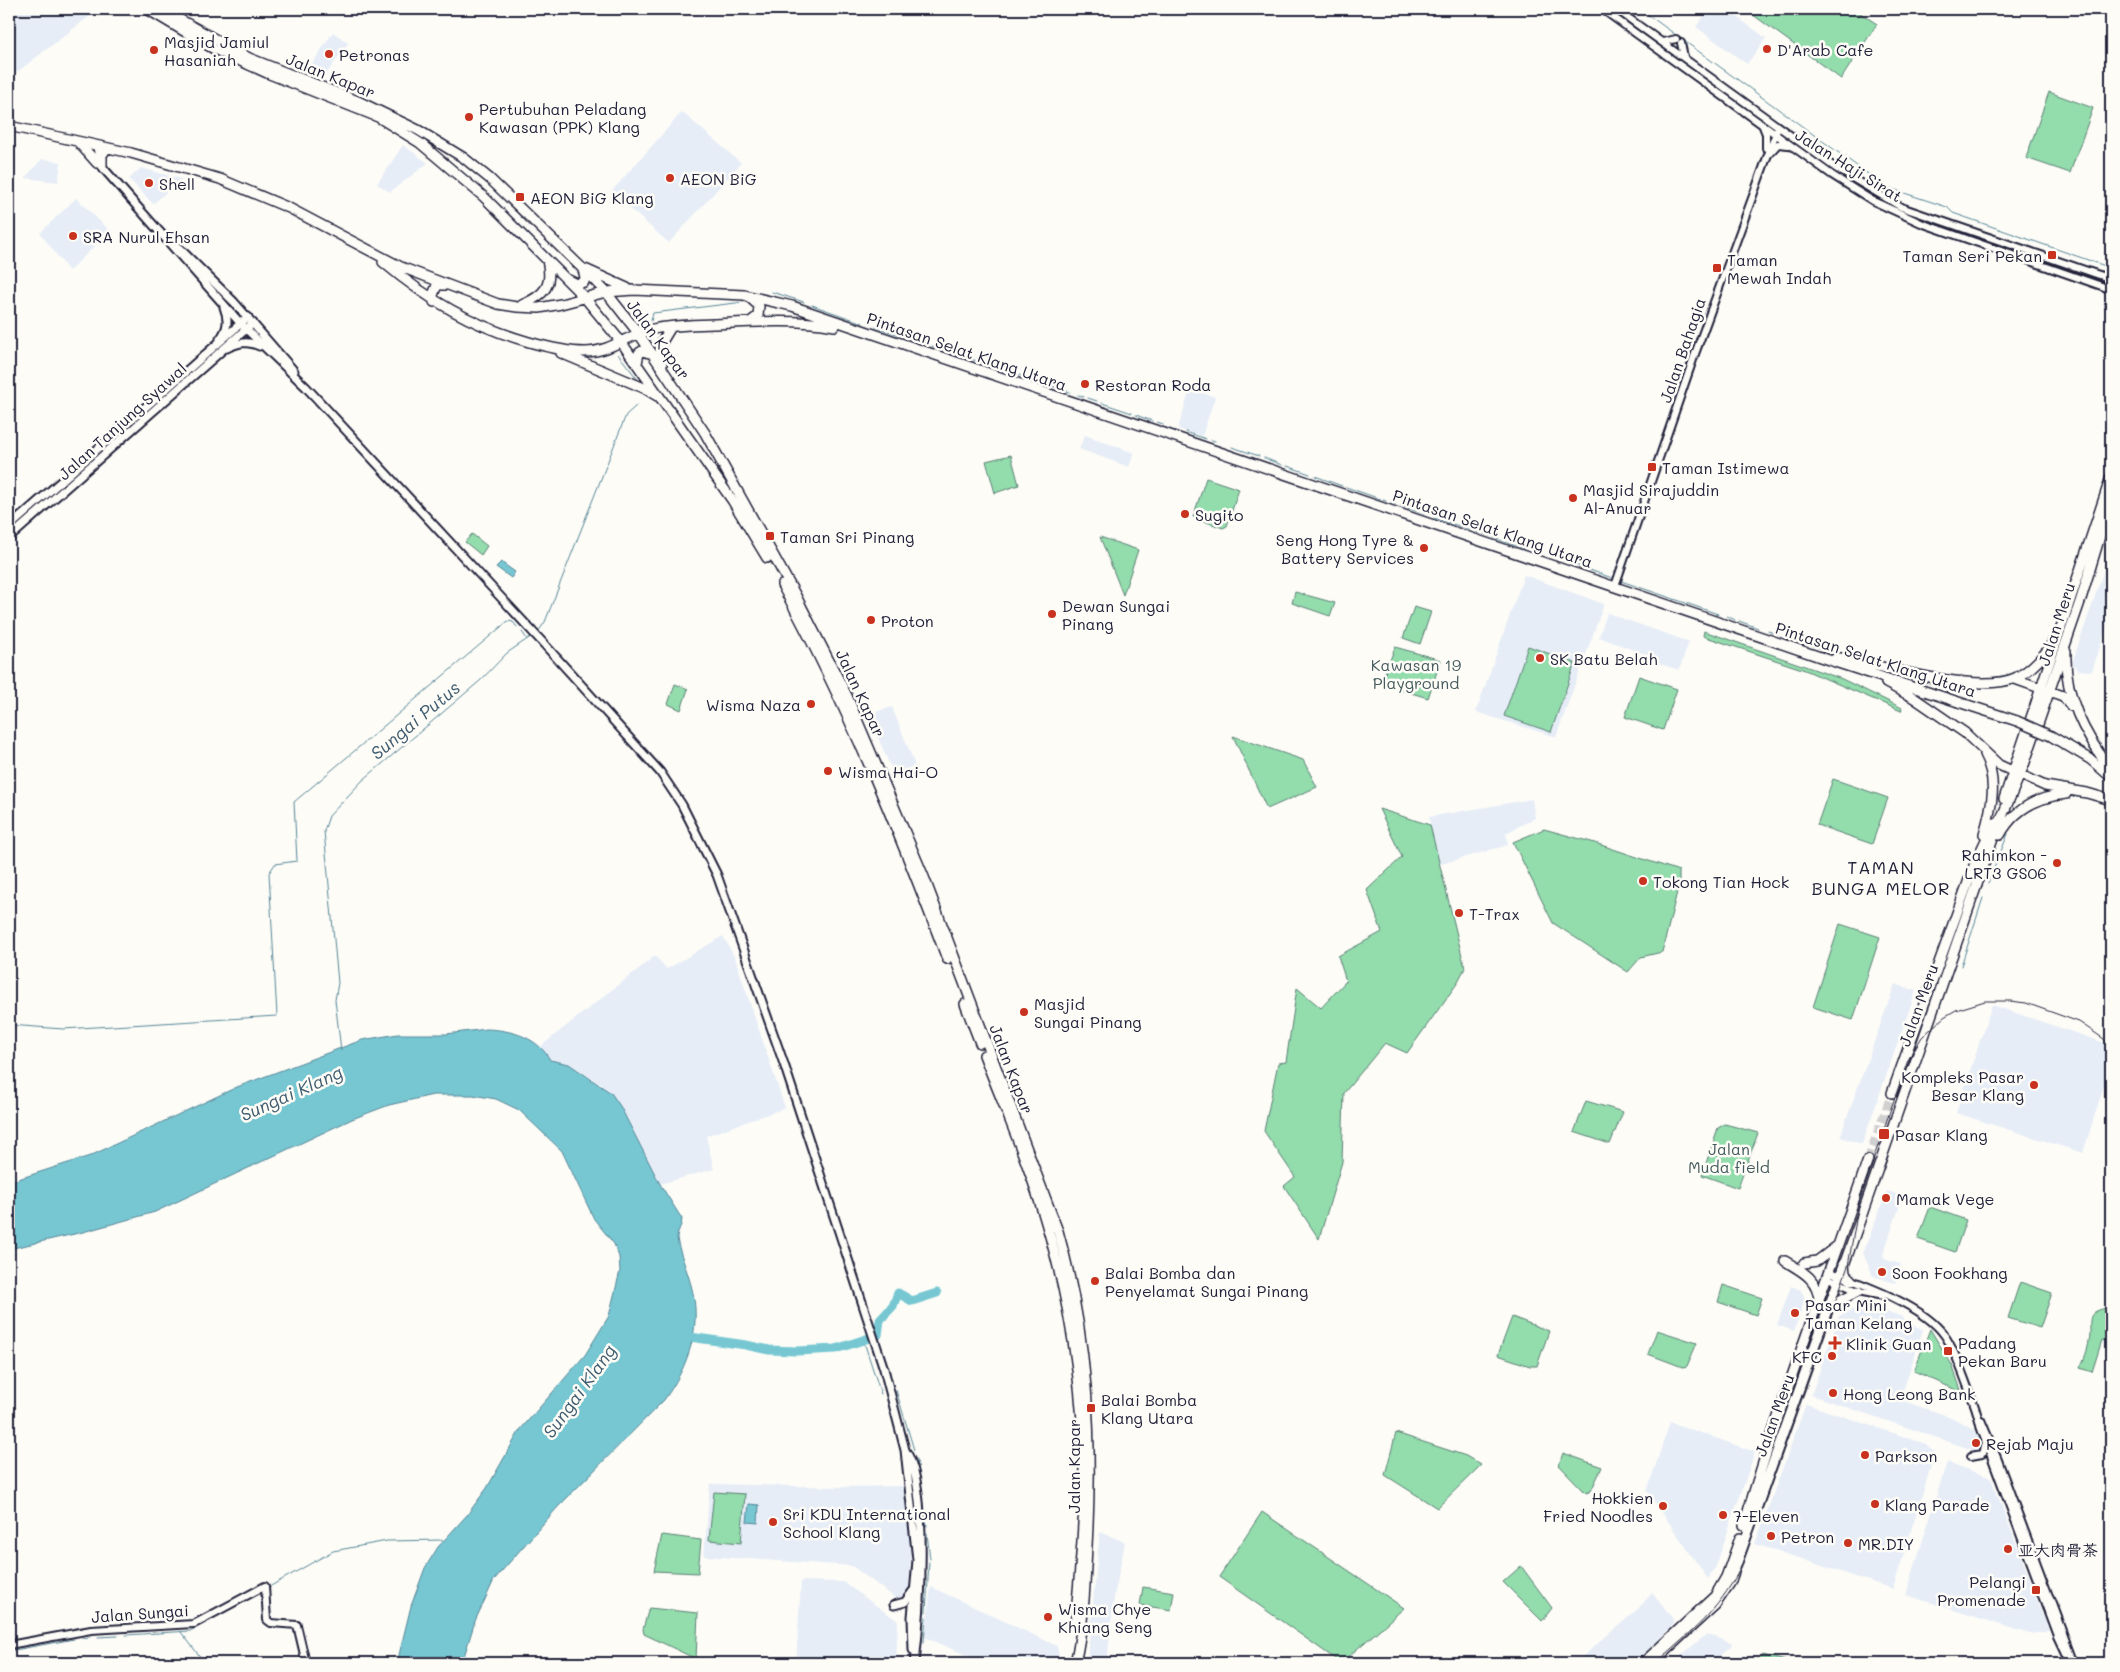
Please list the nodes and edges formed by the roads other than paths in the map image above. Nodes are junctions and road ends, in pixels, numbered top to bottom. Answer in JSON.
{"nodes":[{"id":1,"x":147,"y":9,"type":"edge"},
{"id":2,"x":161,"y":9,"type":"edge"},
{"id":3,"x":1602,"y":9,"type":"edge"},
{"id":4,"x":1616,"y":9,"type":"edge"},
{"id":5,"x":1663,"y":42,"type":"junction"},
{"id":6,"x":1684,"y":57,"type":"junction"},
{"id":7,"x":1762,"y":123,"type":"junction"},
{"id":8,"x":9,"y":126,"type":"edge"},
{"id":9,"x":1779,"y":126,"type":"junction"},
{"id":10,"x":1774,"y":133,"type":"junction"},
{"id":11,"x":77,"y":142,"type":"junction"},
{"id":12,"x":95,"y":146,"type":"junction"},
{"id":13,"x":1791,"y":146,"type":"junction"},
{"id":14,"x":107,"y":148,"type":"junction"},
{"id":15,"x":1765,"y":157,"type":"junction"},
{"id":16,"x":100,"y":164,"type":"junction"},
{"id":17,"x":144,"y":214,"type":"junction"},
{"id":18,"x":375,"y":255,"type":"junction"},
{"id":19,"x":547,"y":259,"type":"junction"},
{"id":20,"x":582,"y":268,"type":"junction"},
{"id":21,"x":563,"y":275,"type":"junction"},
{"id":22,"x":446,"y":285,"type":"junction"},
{"id":23,"x":2110,"y":286,"type":"edge"},
{"id":24,"x":634,"y":290,"type":"junction"},
{"id":25,"x":606,"y":292,"type":"junction"},
{"id":26,"x":744,"y":295,"type":"junction"},
{"id":27,"x":585,"y":298,"type":"junction"},
{"id":28,"x":222,"y":302,"type":"junction"},
{"id":29,"x":434,"y":302,"type":"junction"},
{"id":30,"x":776,"y":302,"type":"junction"},
{"id":31,"x":517,"y":307,"type":"junction"},
{"id":32,"x":250,"y":320,"type":"junction"},
{"id":33,"x":749,"y":322,"type":"junction"},
{"id":34,"x":777,"y":322,"type":"junction"},
{"id":35,"x":243,"y":326,"type":"junction"},
{"id":36,"x":671,"y":327,"type":"junction"},
{"id":37,"x":855,"y":329,"type":"junction"},
{"id":38,"x":639,"y":334,"type":"junction"},
{"id":39,"x":622,"y":343,"type":"junction"},
{"id":40,"x":551,"y":348,"type":"junction"},
{"id":41,"x":217,"y":350,"type":"junction"},
{"id":42,"x":653,"y":354,"type":"junction"},
{"id":43,"x":272,"y":355,"type":"junction"},
{"id":44,"x":637,"y":363,"type":"junction"},
{"id":45,"x":662,"y":368,"type":"junction"},
{"id":46,"x":306,"y":387,"type":"junction"},
{"id":47,"x":659,"y":397,"type":"junction"},
{"id":48,"x":2111,"y":477,"type":"edge"},
{"id":49,"x":2111,"y":500,"type":"edge"},
{"id":50,"x":9,"y":527,"type":"edge"},
{"id":51,"x":9,"y":538,"type":"edge"},
{"id":52,"x":1615,"y":586,"type":"junction"},
{"id":53,"x":2066,"y":616,"type":"junction"},
{"id":54,"x":2068,"y":636,"type":"junction"},
{"id":55,"x":1832,"y":661,"type":"junction"},
{"id":56,"x":2015,"y":679,"type":"junction"},
{"id":57,"x":2046,"y":690,"type":"junction"},
{"id":58,"x":2082,"y":723,"type":"junction"},
{"id":59,"x":1980,"y":747,"type":"junction"},
{"id":60,"x":2017,"y":773,"type":"junction"},
{"id":61,"x":2110,"y":774,"type":"edge"},
{"id":62,"x":2078,"y":792,"type":"junction"},
{"id":63,"x":2111,"y":800,"type":"edge"},
{"id":64,"x":1975,"y":862,"type":"junction"},
{"id":65,"x":1982,"y":871,"type":"junction"},
{"id":66,"x":1892,"y":1093,"type":"tunnel mouth"},
{"id":67,"x":1868,"y":1160,"type":"tunnel mouth"},
{"id":68,"x":1840,"y":1242,"type":"junction"},
{"id":69,"x":1785,"y":1261,"type":"dead end"},
{"id":70,"x":1804,"y":1263,"type":"dead end"},
{"id":71,"x":1844,"y":1263,"type":"junction"},
{"id":72,"x":1829,"y":1275,"type":"junction"},
{"id":73,"x":1838,"y":1279,"type":"junction"},
{"id":74,"x":1852,"y":1280,"type":"junction"},
{"id":75,"x":1858,"y":1291,"type":"junction"},
{"id":76,"x":1892,"y":1298,"type":"junction"},
{"id":77,"x":1829,"y":1306,"type":"junction"},
{"id":78,"x":1811,"y":1324,"type":"junction"},
{"id":79,"x":1797,"y":1396,"type":"junction"},
{"id":80,"x":1979,"y":1418,"type":"junction"},
{"id":81,"x":1985,"y":1440,"type":"junction"},
{"id":82,"x":905,"y":1450,"type":"junction"},
{"id":83,"x":1765,"y":1455,"type":"junction"},
{"id":84,"x":1970,"y":1456,"type":"dead end"},
{"id":85,"x":914,"y":1589,"type":"junction"},
{"id":86,"x":894,"y":1605,"type":"dead end"},
{"id":87,"x":9,"y":1645,"type":"edge"},
{"id":88,"x":2074,"y":1662,"type":"edge"},
{"id":89,"x":306,"y":1663,"type":"edge"},
{"id":90,"x":915,"y":1663,"type":"edge"},
{"id":91,"x":1070,"y":1663,"type":"edge"},
{"id":92,"x":1075,"y":1663,"type":"edge"},
{"id":93,"x":1643,"y":1663,"type":"edge"},
{"id":94,"x":1652,"y":1663,"type":"edge"}],
"edges":[{"from":1,"to":19,"type":"highway","name":"Jalan Kapar"},
{"from":2,"to":20,"type":"highway","name":"Jalan Kapar"},
{"from":3,"to":7,"type":"street","name":"Jalan Haji Sirat"},
{"from":4,"to":5,"type":"street","name":"Jalan Haji Sirat"},
{"from":5,"to":6,"type":"street","name":"Jalan Haji Sirat"},
{"from":5,"to":6,"type":"street"},
{"from":6,"to":9,"type":"street","name":"Jalan Haji Sirat"},
{"from":7,"to":10,"type":"street","name":"Jalan Haji Sirat"},
{"from":7,"to":15,"type":"street"},
{"from":8,"to":11,"type":"highway","name":"Pintasan Selat Klang Utara"},
{"from":9,"to":10,"type":"street","name":"Jalan Bahagia"},
{"from":9,"to":23,"type":"street","name":"Jalan Haji Sirat"},
{"from":10,"to":13,"type":"street","name":"Jalan Haji Sirat"},
{"from":10,"to":15,"type":"street","name":"Jalan Bahagia"},
{"from":11,"to":12,"type":"highway","name":"Pintasan Selat Klang Utara"},
{"from":11,"to":16,"type":"highway"},
{"from":12,"to":14,"type":"highway","name":"Pintasan Selat Klang Utara"},
{"from":12,"to":16,"type":"main road"},
{"from":13,"to":15,"type":"street"},
{"from":13,"to":23,"type":"street","name":"Jalan Haji Sirat"},
{"from":14,"to":16,"type":"highway"},
{"from":14,"to":18,"type":"highway","name":"Pintasan Selat Klang Utara"},
{"from":15,"to":52,"type":"street","name":"Jalan Bahagia"},
{"from":16,"to":17,"type":"main road"},
{"from":17,"to":28,"type":"main road"},
{"from":17,"to":32,"type":"main road"},
{"from":18,"to":22,"type":"highway","name":"Pintasan Selat Klang Utara"},
{"from":18,"to":29,"type":"highway","name":"Pintasan Selat Klang Utara"},
{"from":19,"to":21,"type":"highway","name":"Jalan Kapar"},
{"from":19,"to":31,"type":"highway"},
{"from":20,"to":21,"type":"highway"},
{"from":20,"to":24,"type":"highway"},
{"from":20,"to":25,"type":"highway","name":"Jalan Kapar"},
{"from":21,"to":27,"type":"highway","name":"Jalan Kapar"},
{"from":22,"to":29,"type":"highway"},
{"from":22,"to":31,"type":"highway","name":"Pintasan Selat Klang Utara"},
{"from":24,"to":25,"type":"highway","name":"Pintasan Selat Klang Utara"},
{"from":24,"to":26,"type":"highway","name":"Pintasan Selat Klang Utara"},
{"from":25,"to":27,"type":"highway","name":"Pintasan Selat Klang Utara"},
{"from":25,"to":38,"type":"highway","name":"Jalan Kapar"},
{"from":26,"to":30,"type":"highway","name":"Pintasan Selat Klang Utara"},
{"from":26,"to":33,"type":"highway"},
{"from":27,"to":31,"type":"highway","name":"Pintasan Selat Klang Utara"},
{"from":27,"to":39,"type":"highway","name":"Jalan Kapar"},
{"from":28,"to":35,"type":"main road"},
{"from":28,"to":41,"type":"main road"},
{"from":29,"to":40,"type":"highway","name":"Pintasan Selat Klang Utara"},
{"from":30,"to":34,"type":"highway"},
{"from":30,"to":37,"type":"highway","name":"Pintasan Selat Klang Utara"},
{"from":32,"to":35,"type":"main road","name":"Jalan Tanjung Syawal"},
{"from":32,"to":46,"type":"main road"},
{"from":33,"to":34,"type":"highway","name":"Pintasan Selat Klang Utara"},
{"from":33,"to":36,"type":"highway","name":"Pintasan Selat Klang Utara"},
{"from":34,"to":37,"type":"highway","name":"Pintasan Selat Klang Utara"},
{"from":35,"to":41,"type":"main road","name":"Jalan Tanjung Syawal"},
{"from":35,"to":43,"type":"main road"},
{"from":36,"to":38,"type":"highway","name":"Pintasan Selat Klang Utara"},
{"from":36,"to":45,"type":"highway"},
{"from":37,"to":52,"type":"highway","name":"Pintasan Selat Klang Utara"},
{"from":38,"to":39,"type":"highway","name":"Pintasan Selat Klang Utara"},
{"from":38,"to":42,"type":"highway","name":"Jalan Kapar"},
{"from":39,"to":40,"type":"highway","name":"Pintasan Selat Klang Utara"},
{"from":39,"to":44,"type":"highway","name":"Jalan Kapar"},
{"from":40,"to":47,"type":"highway"},
{"from":41,"to":43,"type":"main road"},
{"from":41,"to":50,"type":"main road","name":"Jalan Tanjung Syawal"},
{"from":41,"to":51,"type":"main road","name":"Jalan Tanjung Syawal"},
{"from":42,"to":44,"type":"highway"},
{"from":42,"to":45,"type":"highway","name":"Jalan Kapar"},
{"from":43,"to":46,"type":"main road"},
{"from":44,"to":47,"type":"highway","name":"Jalan Kapar"},
{"from":45,"to":92,"type":"highway","name":"Jalan Kapar"},
{"from":46,"to":82,"type":"main road"},
{"from":47,"to":91,"type":"highway","name":"Jalan Kapar"},
{"from":48,"to":53,"type":"highway","name":"Jalan Meru"},
{"from":49,"to":54,"type":"highway","name":"Jalan Meru"},
{"from":52,"to":55,"type":"highway","name":"Pintasan Selat Klang Utara"},
{"from":53,"to":56,"type":"highway"},
{"from":53,"to":57,"type":"highway","name":"Jalan Meru"},
{"from":54,"to":57,"type":"highway","name":"Jalan Meru"},
{"from":54,"to":58,"type":"highway"},
{"from":55,"to":56,"type":"highway"},
{"from":55,"to":59,"type":"highway"},
{"from":55,"to":61,"type":"highway","name":"Pintasan Selat Klang Utara","bridge":true},
{"from":56,"to":57,"type":"highway"},
{"from":57,"to":58,"type":"highway"},
{"from":57,"to":60,"type":"highway","name":"Jalan Meru"},
{"from":58,"to":61,"type":"highway"},
{"from":59,"to":60,"type":"highway"},
{"from":59,"to":64,"type":"highway"},
{"from":60,"to":62,"type":"highway"},
{"from":60,"to":64,"type":"highway","name":"Jalan Meru"},
{"from":60,"to":65,"type":"highway","name":"Jalan Meru"},
{"from":62,"to":63,"type":"highway"},
{"from":62,"to":65,"type":"highway"},
{"from":64,"to":66,"type":"highway","name":"Jalan Meru"},
{"from":65,"to":71,"type":"highway","name":"Jalan Meru"},
{"from":67,"to":68,"type":"highway","name":"Jalan Meru"},
{"from":68,"to":70,"type":"highway"},
{"from":68,"to":72,"type":"highway","name":"Jalan Meru"},
{"from":69,"to":78,"type":"highway"},
{"from":71,"to":73,"type":"highway","name":"Jalan Meru"},
{"from":71,"to":74,"type":"highway"},
{"from":72,"to":73,"type":"street"},
{"from":72,"to":78,"type":"highway","name":"Jalan Meru"},
{"from":73,"to":74,"type":"street"},
{"from":73,"to":75,"type":"street"},
{"from":73,"to":77,"type":"highway","name":"Jalan Meru"},
{"from":74,"to":76,"type":"street"},
{"from":75,"to":76,"type":"street"},
{"from":75,"to":77,"type":"highway"},
{"from":76,"to":80,"type":"street"},
{"from":77,"to":79,"type":"highway","name":"Jalan Meru"},
{"from":78,"to":83,"type":"highway","name":"Jalan Meru"},
{"from":79,"to":83,"type":"highway"},
{"from":79,"to":94,"type":"highway","name":"Jalan Meru"},
{"from":80,"to":81,"type":"street"},
{"from":80,"to":88,"type":"street"},
{"from":81,"to":84,"type":"street"},
{"from":81,"to":88,"type":"street"},
{"from":82,"to":85,"type":"main road"},
{"from":82,"to":90,"type":"main road"},
{"from":83,"to":93,"type":"highway","name":"Jalan Meru"},
{"from":85,"to":86,"type":"main road"},
{"from":85,"to":90,"type":"main road"},
{"from":87,"to":89,"type":"street","name":"Jalan Sungai"}]}
